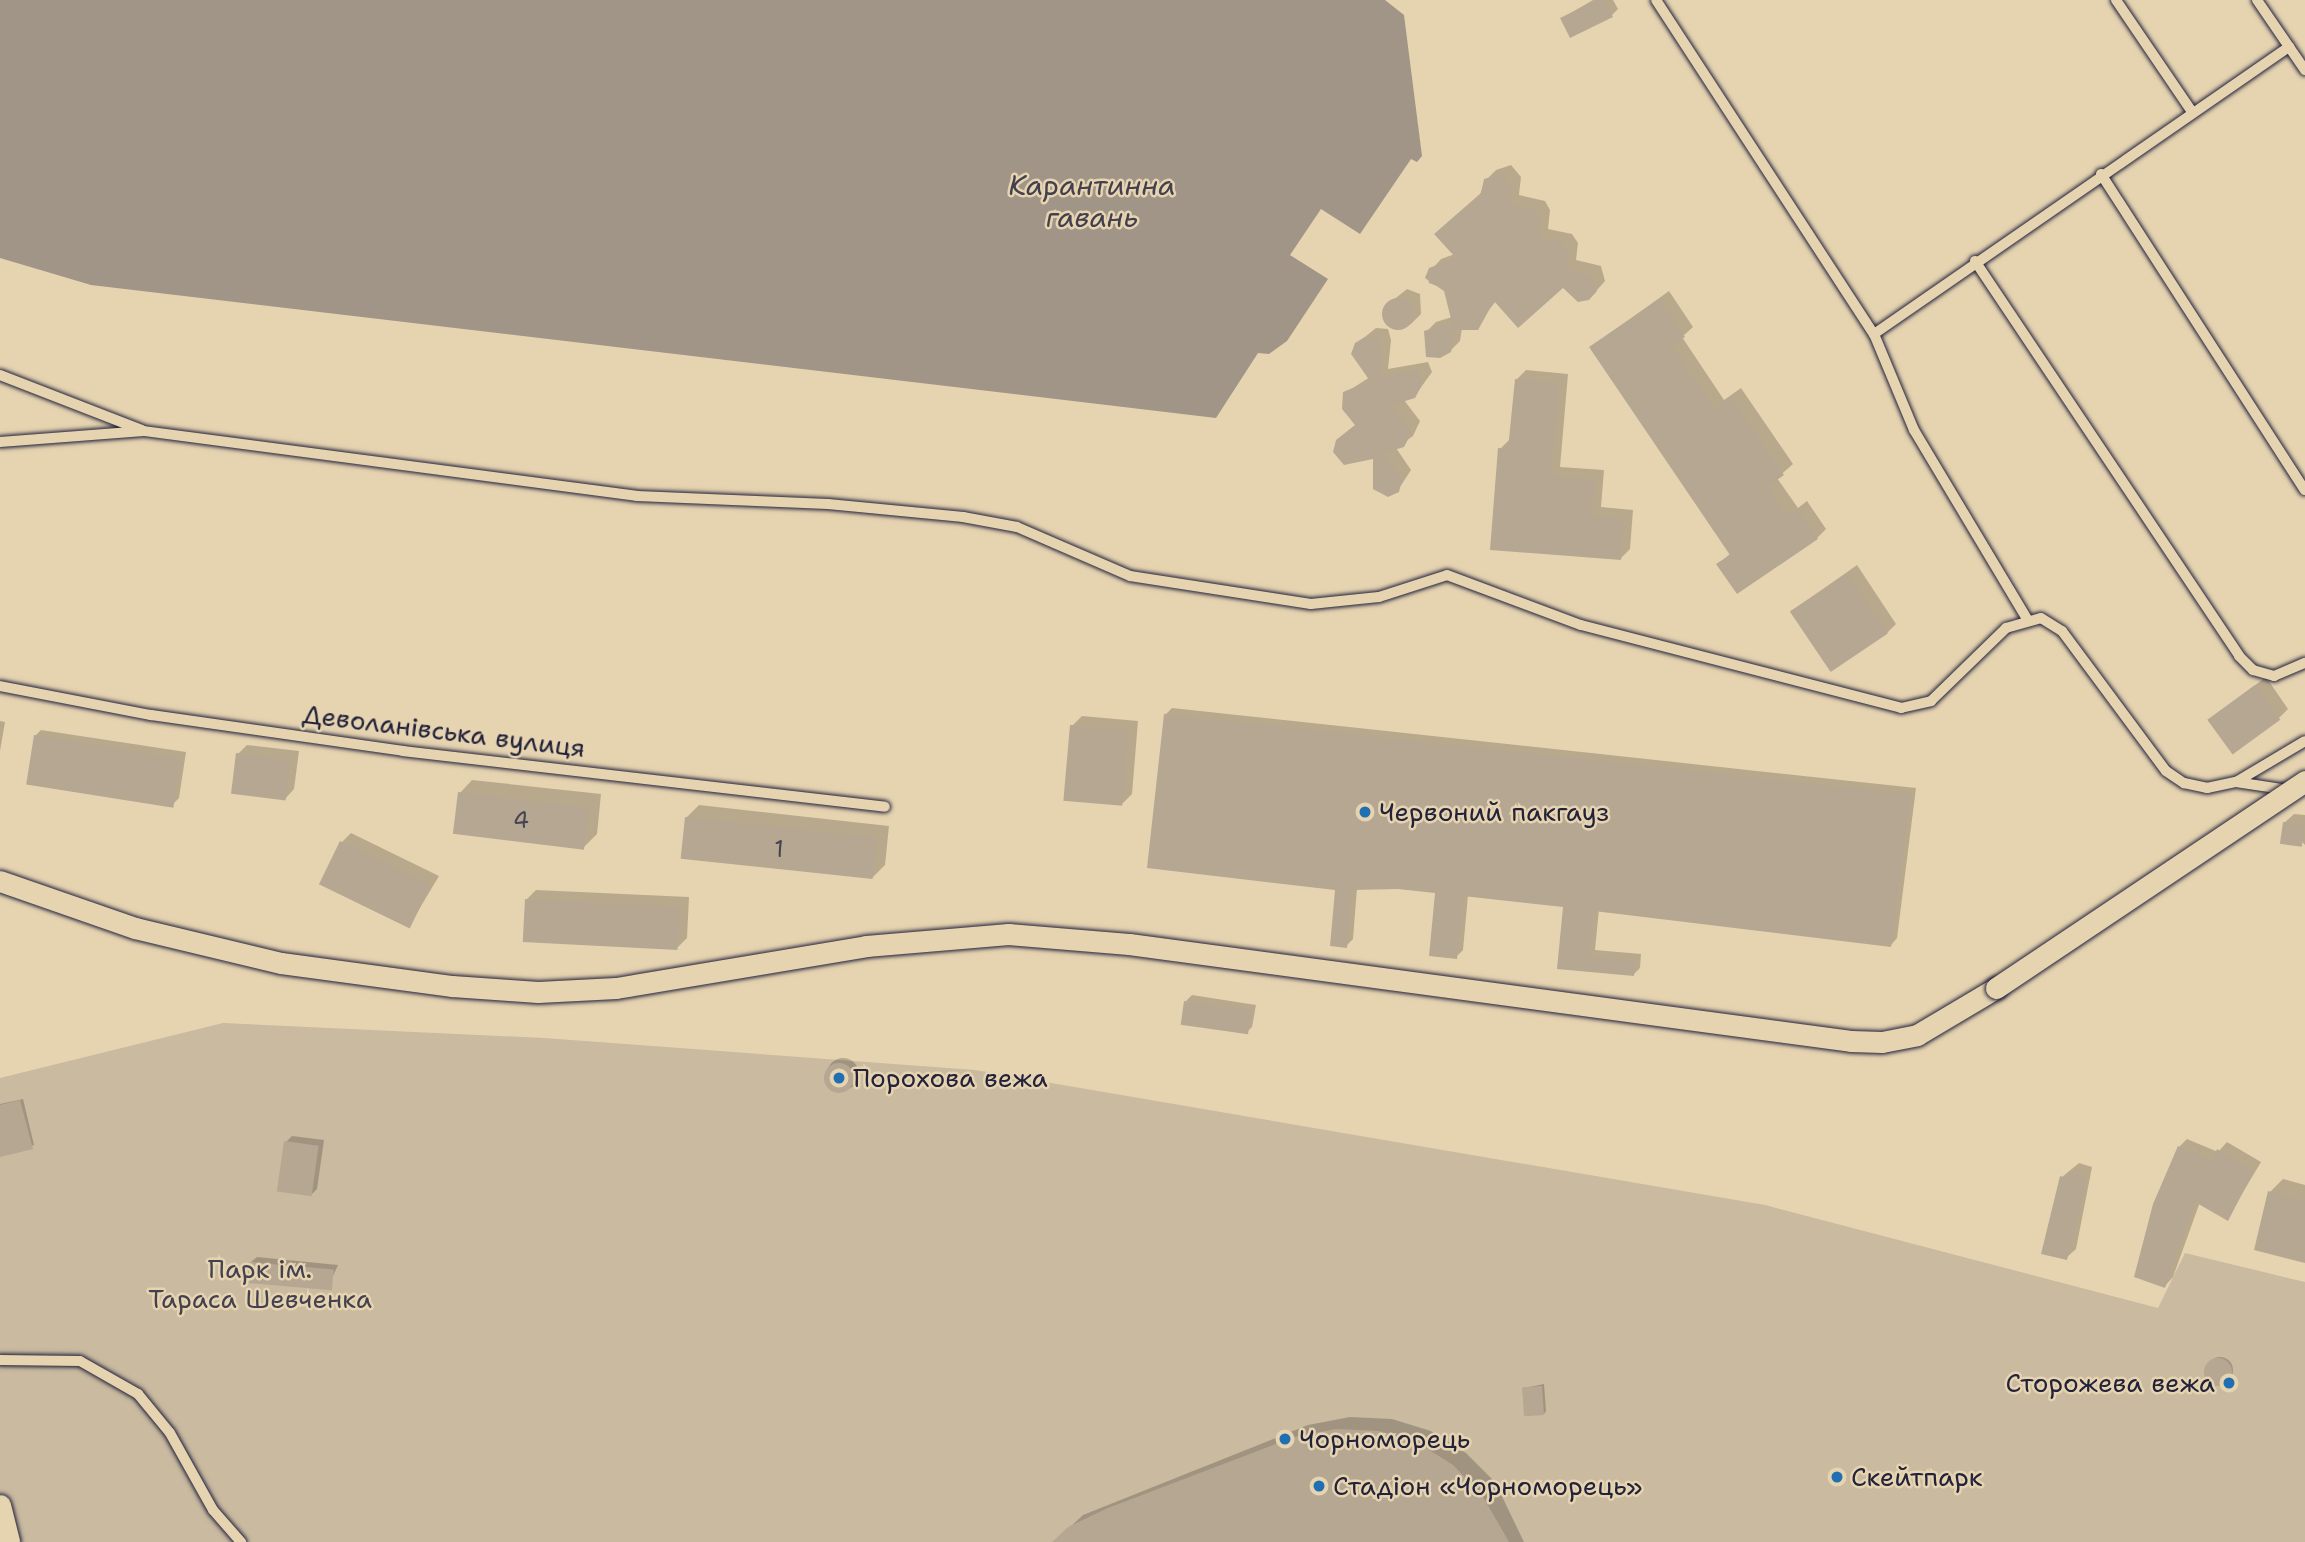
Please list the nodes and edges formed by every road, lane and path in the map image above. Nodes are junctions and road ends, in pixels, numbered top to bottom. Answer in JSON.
{"nodes":[{"id":1,"x":1657,"y":0,"type":"edge"},
{"id":2,"x":2116,"y":0,"type":"edge"},
{"id":3,"x":2257,"y":0,"type":"edge"},
{"id":4,"x":2289,"y":47,"type":"junction"},
{"id":5,"x":2305,"y":70,"type":"edge"},
{"id":6,"x":2192,"y":113,"type":"junction"},
{"id":7,"x":2101,"y":174,"type":"junction"},
{"id":8,"x":1975,"y":261,"type":"junction"},
{"id":9,"x":1874,"y":334,"type":"junction"},
{"id":10,"x":0,"y":375,"type":"edge"},
{"id":11,"x":144,"y":431,"type":"junction"},
{"id":12,"x":0,"y":442,"type":"edge"},
{"id":13,"x":2305,"y":490,"type":"edge"},
{"id":14,"x":2027,"y":619,"type":"junction"},
{"id":15,"x":2305,"y":663,"type":"edge"},
{"id":16,"x":0,"y":686,"type":"edge"},
{"id":17,"x":2305,"y":741,"type":"edge"},
{"id":18,"x":2305,"y":781,"type":"edge"},
{"id":19,"x":2236,"y":782,"type":"junction"},
{"id":20,"x":2305,"y":793,"type":"edge"},
{"id":21,"x":885,"y":807,"type":"dead end"},
{"id":22,"x":0,"y":881,"type":"edge"},
{"id":23,"x":0,"y":1360,"type":"edge"},
{"id":24,"x":0,"y":1505,"type":"edge"},
{"id":25,"x":9,"y":1542,"type":"edge"},
{"id":26,"x":241,"y":1542,"type":"edge"}],
"edges":[{"from":1,"to":9,"type":"lane"},
{"from":2,"to":6,"type":"lane"},
{"from":3,"to":4,"type":"lane"},
{"from":4,"to":5,"type":"lane"},
{"from":4,"to":6,"type":"lane"},
{"from":6,"to":7,"type":"lane"},
{"from":7,"to":8,"type":"lane"},
{"from":7,"to":13,"type":"lane"},
{"from":8,"to":9,"type":"lane"},
{"from":8,"to":15,"type":"lane"},
{"from":9,"to":14,"type":"lane"},
{"from":10,"to":11,"type":"lane"},
{"from":11,"to":12,"type":"lane"},
{"from":11,"to":14,"type":"lane"},
{"from":14,"to":19,"type":"lane"},
{"from":16,"to":21,"type":"lane","name":"Деволанівська вулиця"},
{"from":17,"to":19,"type":"lane"},
{"from":18,"to":22,"type":"street","bridge":true},
{"from":19,"to":20,"type":"lane"},
{"from":23,"to":26,"type":"lane"},
{"from":24,"to":25,"type":"street"}]}
